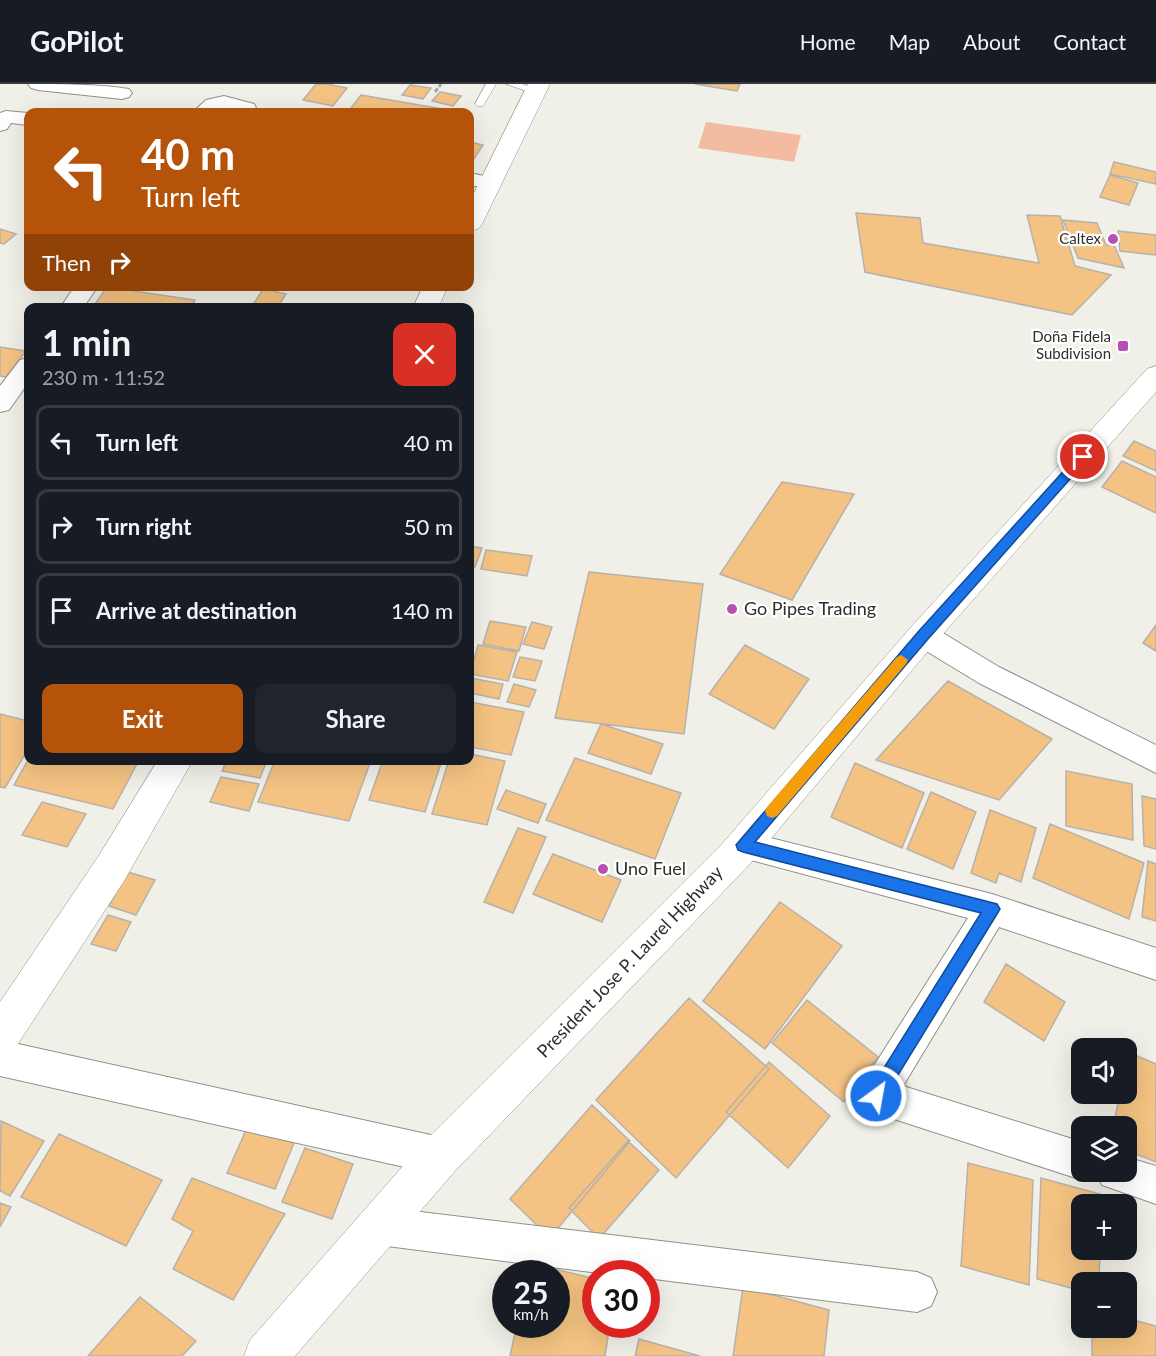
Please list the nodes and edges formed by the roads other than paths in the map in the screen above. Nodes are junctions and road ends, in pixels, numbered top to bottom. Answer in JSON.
{"nodes":[{"id":1,"x":38,"y":84,"type":"edge"},
{"id":2,"x":114,"y":84,"type":"edge"},
{"id":3,"x":491,"y":84,"type":"edge"},
{"id":4,"x":511,"y":84,"type":"edge"},
{"id":5,"x":538,"y":87,"type":"edge"},
{"id":6,"x":480,"y":104,"type":"dead end"},
{"id":7,"x":24,"y":119,"type":"edge"},
{"id":8,"x":0,"y":125,"type":"edge"},
{"id":9,"x":480,"y":181,"type":"edge"},
{"id":10,"x":474,"y":207,"type":"edge"},
{"id":11,"x":24,"y":371,"type":"edge"},
{"id":12,"x":1156,"y":375,"type":"edge"},
{"id":13,"x":0,"y":404,"type":"edge"},
{"id":14,"x":923,"y":635,"type":"junction"},
{"id":15,"x":1156,"y":760,"type":"edge"},
{"id":16,"x":173,"y":765,"type":"edge"},
{"id":17,"x":743,"y":845,"type":"junction"},
{"id":18,"x":992,"y":909,"type":"junction"},
{"id":19,"x":1156,"y":964,"type":"edge"},
{"id":20,"x":0,"y":1036,"type":"edge"},
{"id":21,"x":0,"y":1058,"type":"edge"},
{"id":22,"x":440,"y":1156,"type":"junction"},
{"id":23,"x":1071,"y":1158,"type":"edge"},
{"id":24,"x":1137,"y":1179,"type":"edge"},
{"id":25,"x":1156,"y":1185,"type":"edge"},
{"id":26,"x":379,"y":1226,"type":"junction"},
{"id":27,"x":917,"y":1292,"type":"dead end"},
{"id":28,"x":266,"y":1356,"type":"edge"}],
"edges":[{"from":1,"to":2,"type":"street"},
{"from":3,"to":6,"type":"lane"},
{"from":4,"to":5,"type":"lane"},
{"from":5,"to":9,"type":"main road"},
{"from":7,"to":8,"type":"street"},
{"from":9,"to":10,"type":"main road"},
{"from":11,"to":13,"type":"street"},
{"from":12,"to":14,"type":"main road","name":"President Jose P. Laurel Highway"},
{"from":14,"to":15,"type":"street"},
{"from":14,"to":17,"type":"main road","name":"President Jose P. Laurel Highway"},
{"from":16,"to":20,"type":"main road"},
{"from":17,"to":18,"type":"street"},
{"from":17,"to":22,"type":"main road","name":"President Jose P. Laurel Highway"},
{"from":18,"to":19,"type":"street"},
{"from":18,"to":23,"type":"street"},
{"from":21,"to":22,"type":"street"},
{"from":22,"to":26,"type":"main road","name":"President Jose P. Laurel Highway"},
{"from":24,"to":25,"type":"street"},
{"from":26,"to":27,"type":"street"},
{"from":26,"to":28,"type":"main road","name":"President Jose P. Laurel Highway"}]}
